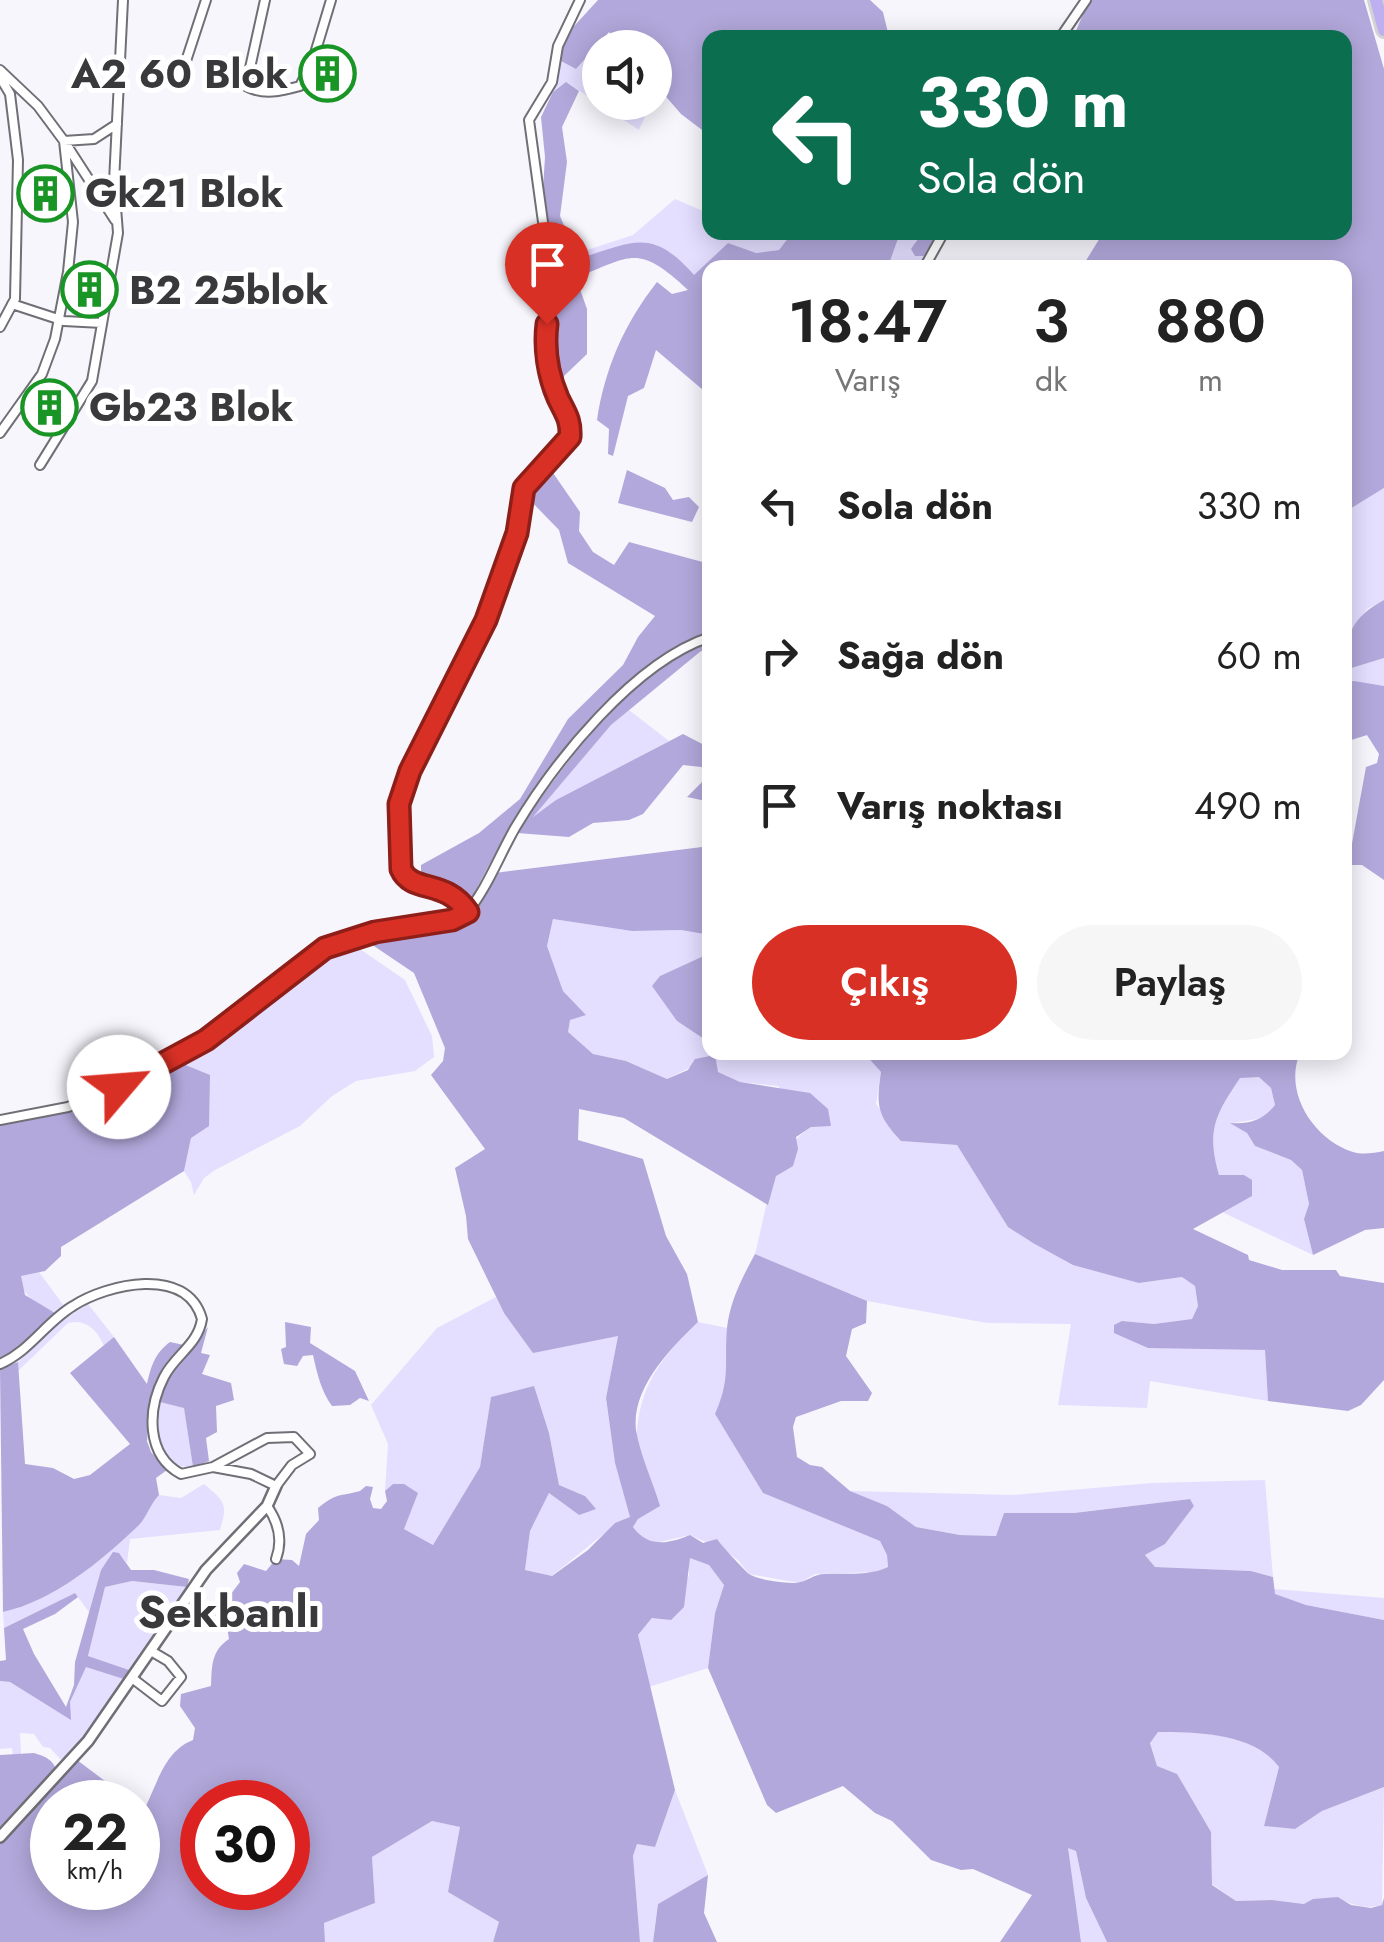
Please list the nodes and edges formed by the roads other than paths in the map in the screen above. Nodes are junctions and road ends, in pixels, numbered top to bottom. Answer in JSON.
{"nodes":[{"id":1,"x":123,"y":0,"type":"edge"},
{"id":2,"x":206,"y":0,"type":"edge"},
{"id":3,"x":265,"y":0,"type":"edge"},
{"id":4,"x":330,"y":0,"type":"edge"},
{"id":5,"x":580,"y":0,"type":"edge"},
{"id":6,"x":1086,"y":0,"type":"edge"},
{"id":7,"x":1376,"y":0,"type":"edge"},
{"id":8,"x":1065,"y":30,"type":"edge"},
{"id":9,"x":1384,"y":30,"type":"edge"},
{"id":10,"x":186,"y":61,"type":"dead end"},
{"id":11,"x":0,"y":74,"type":"edge"},
{"id":12,"x":117,"y":124,"type":"junction"},
{"id":13,"x":64,"y":140,"type":"junction"},
{"id":14,"x":14,"y":218,"type":"junction"},
{"id":15,"x":0,"y":221,"type":"edge"},
{"id":16,"x":118,"y":224,"type":"junction"},
{"id":17,"x":12,"y":304,"type":"junction"},
{"id":18,"x":59,"y":320,"type":"junction"},
{"id":19,"x":102,"y":323,"type":"junction"},
{"id":20,"x":0,"y":327,"type":"edge"},
{"id":21,"x":0,"y":433,"type":"edge"},
{"id":22,"x":40,"y":465,"type":"dead end"},
{"id":23,"x":702,"y":641,"type":"edge"},
{"id":24,"x":468,"y":912,"type":"junction"},
{"id":25,"x":0,"y":1120,"type":"edge"},
{"id":26,"x":0,"y":1364,"type":"edge"},
{"id":27,"x":213,"y":1467,"type":"junction"},
{"id":28,"x":276,"y":1486,"type":"junction"},
{"id":29,"x":267,"y":1506,"type":"junction"},
{"id":30,"x":276,"y":1560,"type":"dead end"},
{"id":31,"x":152,"y":1651,"type":"junction"},
{"id":32,"x":132,"y":1678,"type":"junction"},
{"id":33,"x":0,"y":1838,"type":"edge"}],
"edges":[{"from":1,"to":12,"type":"street"},
{"from":2,"to":10,"type":"street"},
{"from":3,"to":4,"type":"street"},
{"from":5,"to":24,"type":"street"},
{"from":6,"to":8,"type":"street"},
{"from":7,"to":9,"type":"highway"},
{"from":11,"to":13,"type":"street"},
{"from":11,"to":14,"type":"street"},
{"from":12,"to":13,"type":"street"},
{"from":12,"to":16,"type":"street"},
{"from":13,"to":16,"type":"street"},
{"from":13,"to":18,"type":"street"},
{"from":14,"to":15,"type":"street"},
{"from":14,"to":17,"type":"street"},
{"from":16,"to":19,"type":"street"},
{"from":17,"to":18,"type":"street"},
{"from":17,"to":20,"type":"street"},
{"from":18,"to":19,"type":"street"},
{"from":18,"to":21,"type":"street"},
{"from":19,"to":22,"type":"street"},
{"from":23,"to":24,"type":"street"},
{"from":24,"to":25,"type":"street"},
{"from":26,"to":27,"type":"street"},
{"from":27,"to":28,"type":"street"},
{"from":27,"to":28,"type":"street"},
{"from":28,"to":29,"type":"street"},
{"from":29,"to":30,"type":"street"},
{"from":29,"to":31,"type":"street"},
{"from":31,"to":32,"type":"street"},
{"from":31,"to":32,"type":"street"},
{"from":32,"to":33,"type":"street"}]}
